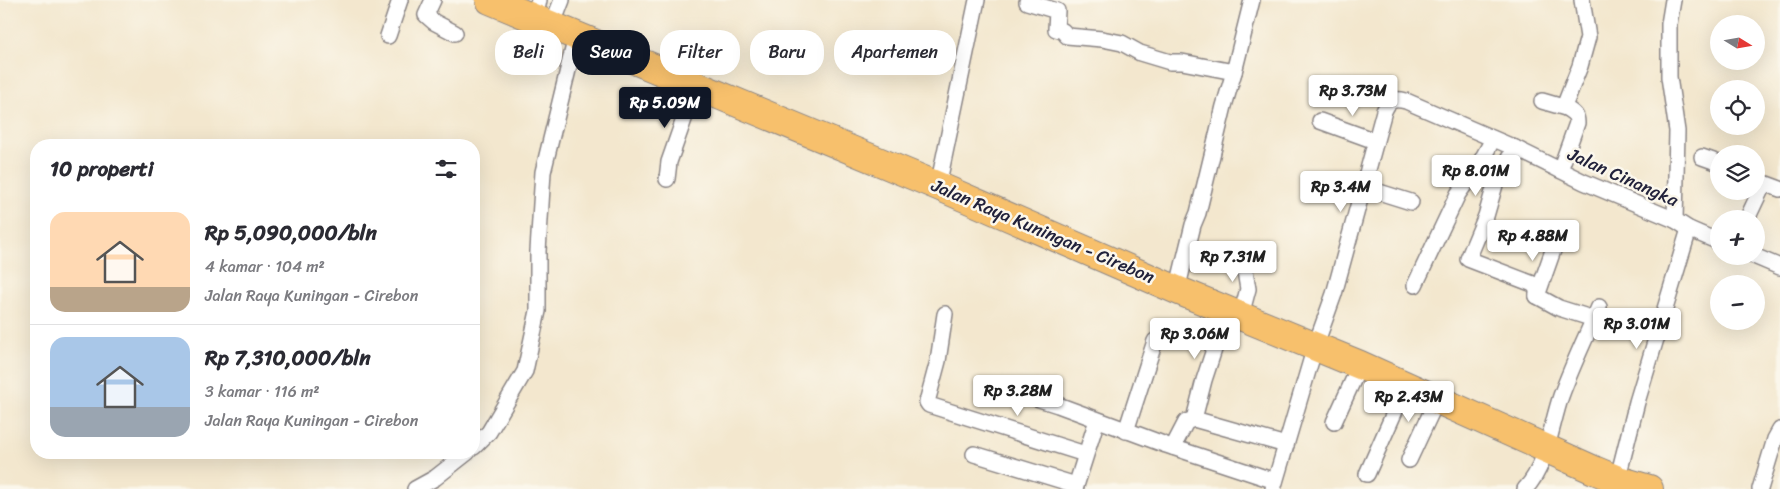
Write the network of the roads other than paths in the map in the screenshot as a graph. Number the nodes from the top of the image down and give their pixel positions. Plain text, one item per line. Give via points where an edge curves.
1 (400, 0) edge
2 (433, 0) edge
3 (490, 0) edge
4 (562, 0) edge
5 (977, 0) edge
6 (1252, 0) edge
7 (1582, 0) edge
8 (1673, 0) edge
9 (1027, 2) dead end
10 (542, 15) edge
11 (455, 33) dead end
12 (572, 34) edge
13 (388, 36) dead end
14 (572, 53) edge
15 (650, 67) edge
16 (1234, 72) junction
17 (696, 85) junction
18 (1542, 101) dead end
19 (1566, 108) junction
20 (1320, 121) dead end
21 (1493, 139) junction
22 (1376, 141) junction
23 (1515, 148) junction
24 (1702, 157) dead end
25 (1710, 160) edge
26 (1560, 170) junction
27 (667, 179) dead end
28 (1765, 184) edge
29 (938, 186) junction
30 (1363, 187) junction
31 (1780, 189) edge
32 (1411, 202) dead end
33 (1675, 220) junction
34 (1689, 230) junction
35 (1710, 238) edge
36 (1557, 239) dead end
37 (1217, 253) dead end
38 (1765, 261) edge
39 (1780, 267) edge
40 (1415, 285) dead end
41 (1178, 290) junction
42 (1536, 296) junction
43 (1234, 313) junction
44 (946, 314) dead end
45 (1155, 341) dead end
46 (1315, 347) junction
47 (1360, 365) junction
48 (985, 386) dead end
49 (1406, 386) junction
50 (1437, 400) junction
51 (1194, 419) junction
52 (1097, 420) junction
53 (1334, 422) dead end
54 (1780, 430) edge
55 (1126, 431) junction
56 (480, 441) edge
57 (1286, 445) junction
58 (1173, 447) junction
59 (1547, 448) junction
60 (974, 454) dead end
61 (1085, 454) junction
62 (459, 459) edge
63 (1409, 460) dead end
64 (1367, 474) dead end
65 (1616, 484) edge
66 (1274, 485) edge
67 (1076, 487) edge
68 (415, 489) edge
69 (1525, 489) edge
70 (1648, 489) edge
71 (1760, 489) edge

1 - 13 street
2 - 11 street via 426,16
3 - 10 highway, Jalan Raya Kuningan - Cirebon
4 - 10 street
5 - 29 street
6 - 16 street
7 - 19 street via 1588,37
8 - 33 street via 1668,77 1677,131
9 - 16 street via 1056,11 1056,28 1067,36 1122,43 1140,53 1170,62
10 - 12 highway, Jalan Raya Kuningan - Cirebon
14 - 56 street via 543,172 538,310 525,371 489,432
15 - 17 highway, Jalan Raya Kuningan - Cirebon
16 - 41 street
17 - 27 street via 669,162
17 - 29 highway, Jalan Raya Kuningan - Cirebon
18 - 19 street
19 - 26 street via 1575,113 1577,123
20 - 22 street
21 - 22 street, Jalan Cinangka via 1397,99 1388,102
21 - 23 street, Jalan Cinangka
21 - 40 street via 1458,194
22 - 30 street, Jalan Cinangka
23 - 26 street, Jalan Cinangka
23 - 42 street via 1497,178 1468,259 1533,284 1537,289
24 - 25 street
26 - 33 street, Jalan Cinangka
28 - 31 street
29 - 41 highway, Jalan Raya Kuningan - Cirebon
30 - 32 street
30 - 46 street, Jalan Cinangka via 1334,294
33 - 34 street, Jalan Cinangka
34 - 35 street, Jalan Cinangka
34 - 65 street
36 - 42 street
37 - 43 street via 1246,270 1248,289
38 - 39 street
41 - 43 highway, Jalan Raya Kuningan - Cirebon
42 - 59 street via 1559,308 1597,313 1568,376
43 - 46 highway, Jalan Raya Kuningan - Cirebon
43 - 51 street via 1204,380
44 - 61 street via 929,405
45 - 55 street
46 - 47 highway, Jalan Raya Kuningan - Cirebon
46 - 57 street, Jalan Cinangka
47 - 49 highway, Jalan Raya Kuningan - Cirebon
47 - 53 street
48 - 52 street via 1017,392
49 - 50 highway, Jalan Raya Kuningan - Cirebon
49 - 64 street
50 - 59 highway, Jalan Raya Kuningan - Cirebon
50 - 63 street
51 - 57 street
51 - 58 street via 1186,422
52 - 55 street
52 - 61 street
54 - 71 street via 1774,439
55 - 58 street
57 - 66 street, Jalan Cinangka
58 - 66 street
59 - 65 highway, Jalan Raya Kuningan - Cirebon
59 - 69 street via 1532,482
60 - 67 street
61 - 67 street
62 - 68 street
65 - 70 highway, Jalan Raya Kuningan - Cirebon

